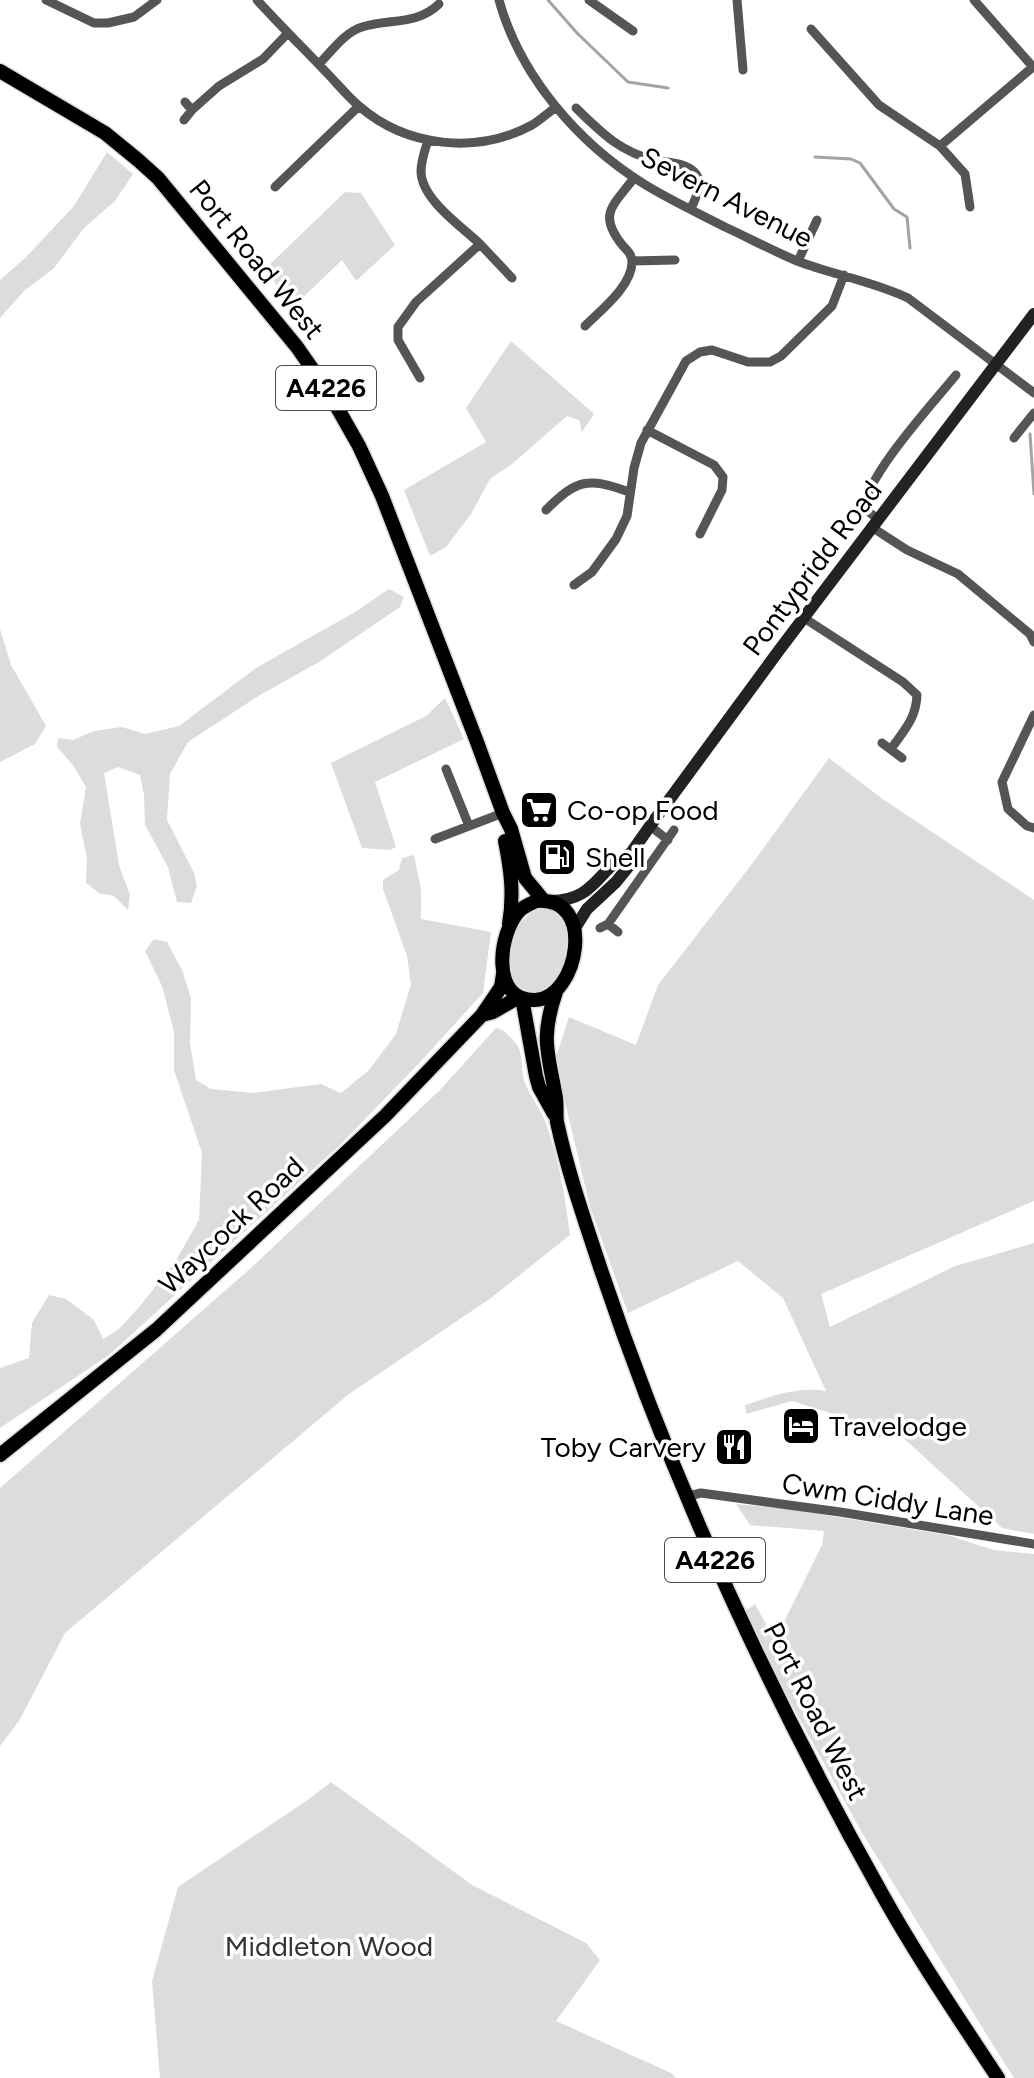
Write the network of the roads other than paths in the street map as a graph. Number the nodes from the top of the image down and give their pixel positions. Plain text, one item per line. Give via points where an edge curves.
1 (46, 0) edge
2 (157, 0) edge
3 (257, 0) edge
4 (499, 0) edge
5 (589, 0) edge
6 (737, 0) edge
7 (974, 0) edge
8 (439, 4) dead end
9 (811, 29) dead end
10 (633, 31) dead end
11 (288, 33) junction
12 (319, 64) junction
13 (1034, 66) edge
14 (743, 70) dead end
15 (0, 71) edge
16 (359, 106) junction
17 (556, 107) junction
18 (576, 108) dead end
19 (184, 120) dead end
20 (428, 140) junction
21 (940, 146) junction
22 (634, 178) junction
23 (275, 187) dead end
24 (970, 207) dead end
25 (691, 209) junction
26 (817, 220) dead end
27 (480, 244) junction
28 (675, 260) dead end
29 (632, 261) junction
30 (798, 261) junction
31 (844, 275) junction
32 (512, 278) dead end
33 (1034, 314) edge
34 (585, 326) dead end
35 (996, 364) junction
36 (956, 375) dead end
37 (420, 378) dead end
38 (1034, 393) edge
39 (1034, 413) edge
40 (647, 430) junction
41 (1014, 438) dead end
42 (629, 492) junction
43 (546, 510) dead end
44 (876, 524) junction
45 (700, 534) dead end
46 (574, 585) dead end
47 (804, 618) junction
48 (1034, 642) edge
49 (1034, 715) edge
50 (902, 758) dead end
51 (446, 769) dead end
52 (503, 813) junction
53 (469, 826) junction
54 (650, 826) junction
55 (1034, 828) edge
56 (674, 830) dead end
57 (435, 839) dead end
58 (668, 840) junction
59 (631, 853) junction
60 (548, 901) junction
61 (575, 928) junction
62 (618, 932) dead end
63 (507, 933) junction
64 (503, 974) junction
65 (556, 992) junction
66 (521, 998) junction
67 (482, 1015) junction
68 (556, 1118) junction
69 (0, 1455) edge
70 (688, 1496) junction
71 (1034, 1544) edge
72 (998, 2078) edge

1 - 2 street via 94,23 134,17
3 - 11 street
4 - 17 street, Severn Avenue via 523,57
5 - 10 street
6 - 14 street
7 - 13 street
8 - 12 street via 409,20 362,27
9 - 21 street via 879,105
11 - 12 street
11 - 19 street via 263,59 188,106
12 - 16 street
13 - 21 street
15 - 52 main road, Port Road West / A4226 via 105,133 158,178 322,383 382,496
16 - 20 street via 382,122
16 - 23 street
17 - 20 street via 532,125 500,138 458,144
17 - 22 street, Severn Avenue
18 - 25 street via 626,151 696,173 699,188
20 - 27 street via 420,169 423,186
21 - 24 street via 965,174
22 - 25 street, Severn Avenue
22 - 29 street via 610,210 608,222
25 - 30 street, Severn Avenue
26 - 30 street
27 - 32 street
27 - 37 street via 416,302 398,327 398,340
28 - 29 street
29 - 34 street via 626,284
30 - 31 street, Severn Avenue
31 - 35 street, Severn Avenue via 908,298
31 - 40 street via 832,306 770,362 748,362 712,350 686,361
33 - 35 main road, Pontypridd Road
35 - 38 street, Severn Avenue
35 - 44 main road, Pontypridd Road
36 - 44 street via 869,491 865,509
39 - 41 street
40 - 42 street
40 - 45 street via 714,465 723,477
42 - 43 street via 600,481 568,488
42 - 46 street via 627,516 616,539 592,572
44 - 47 main road, Pontypridd Road
44 - 48 street via 907,550 958,574
47 - 50 street via 917,695 908,726 886,746
47 - 54 main road, Pontypridd Road
49 - 55 street via 1002,782 1008,809
51 - 53 street
52 - 53 street
52 - 60 main road, Port Road West / A4226 via 525,878
52 - 63 main road, Port Road West / A4226 via 512,881
53 - 57 street
54 - 58 street
54 - 59 main road, Pontypridd Road
56 - 58 street
58 - 62 street via 604,926
59 - 60 main road, Pontypridd Road via 583,894
59 - 61 main road, Pontypridd Road via 629,866
60 - 61 main road via 562,906
60 - 63 main road via 519,911
61 - 65 main road via 572,958
63 - 64 main road
64 - 66 main road
64 - 67 main road, Waycock Road
65 - 66 main road via 540,1000
65 - 68 main road, Port Road West / A4226 via 546,1043
66 - 67 main road, Waycock Road
66 - 68 main road, Port Road West / A4226 via 539,1087
67 - 69 main road, Waycock Road via 385,1116 175,1313
68 - 70 main road, Port Road West / A4226 via 618,1321
70 - 71 street, Cwm Ciddy Lane via 701,1493 784,1504
70 - 72 main road, Port Road West / A4226 via 738,1612 847,1830

